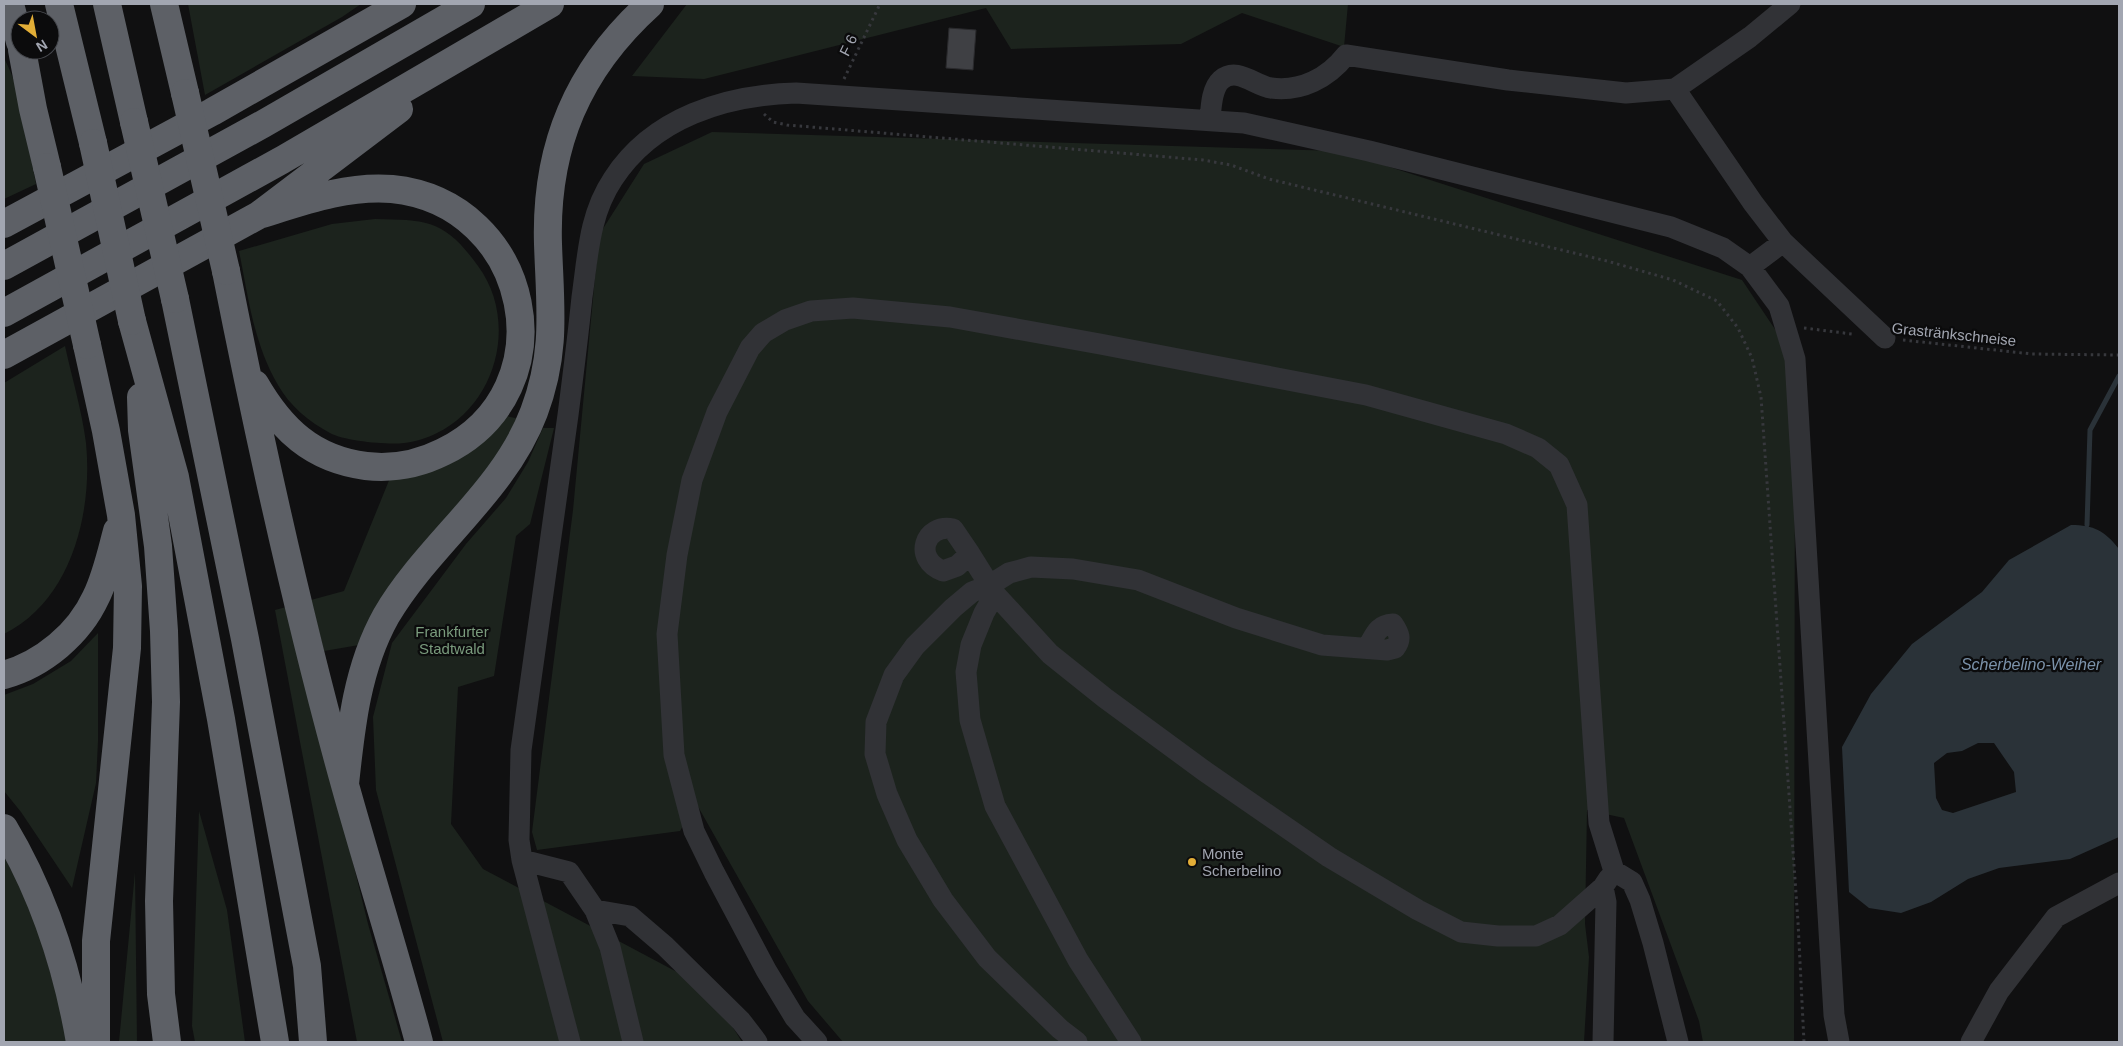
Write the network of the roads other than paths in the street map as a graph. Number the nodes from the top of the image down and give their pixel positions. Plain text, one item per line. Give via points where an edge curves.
1 (59, 4) edge
2 (107, 4) edge
3 (164, 4) edge
4 (380, 4) edge
5 (402, 4) edge
6 (471, 4) edge
7 (550, 4) edge
8 (650, 4) edge
9 (1790, 4) edge
10 (4, 36) edge
11 (486, 43) junction
12 (24, 60) edge
13 (303, 60) junction
14 (1675, 89) junction
15 (33, 109) junction
16 (1210, 121) junction
17 (16, 215) edge
18 (259, 215) junction
19 (4, 224) edge
20 (1783, 242) junction
21 (4, 266) edge
22 (1750, 267) junction
23 (4, 313) edge
24 (132, 321) junction
25 (1885, 338) road end
26 (4, 355) edge
27 (244, 361) junction
28 (121, 515) junction
29 (970, 554) dead end
30 (993, 590) junction
31 (1368, 647) dead end
32 (4, 675) edge
33 (345, 784) junction
34 (4, 828) edge
35 (522, 860) junction
36 (1608, 879) junction
37 (2119, 883) edge
38 (595, 910) junction
39 (306, 966) junction
40 (80, 1042) edge
41 (96, 1042) edge
42 (167, 1042) edge
43 (275, 1042) edge
44 (313, 1042) edge
45 (330, 1042) edge
46 (419, 1042) edge
47 (570, 1042) edge
48 (633, 1042) edge
49 (757, 1042) edge
50 (817, 1042) edge
51 (1077, 1042) edge
52 (1131, 1042) edge
53 (1602, 1042) edge
54 (1678, 1042) edge
55 (1839, 1042) edge
56 (1971, 1042) edge

1 - 24 highway, bridge
2 - 39 highway, bridge via 175,299 243,629
3 - 27 highway, bridge
4 - 13 highway
5 - 13 highway
6 - 21 highway via 263,124
7 - 11 highway
8 - 33 highway via 606,49 576,99 561,137 549,212 551,336 543,383 533,414 498,475 417,573 386,617 359,683
9 - 14 lane via 1750,37
10 - 15 highway
11 - 18 highway
11 - 23 highway
12 - 15 highway
13 - 17 highway
14 - 16 lane via 1626,92 1508,80 1346,56 1318,80 1289,89 1269,88 1232,75 1220,80 1214,93
14 - 20 lane
15 - 28 highway, bridge via 106,431
16 - 22 lane via 1244,123 1369,151 1671,227 1723,248
16 - 35 lane via 796,93 756,95 693,112 644,143 626,162 601,200 592,222 587,253 568,416 520,750
17 - 19 highway
18 - 26 highway
18 - 27 highway via 321,197 374,188 412,193 448,205 483,233 510,273 519,307 520,348 505,394 476,431 436,456 416,463 376,467 342,461 305,444 290,432 259,390
20 - 22 lane
20 - 25 lane
22 - 55 lane via 1779,306 1795,358 1834,1015
24 - 42 highway via 140,376 142,430 158,546 164,631 166,712 159,901 161,994
24 - 43 highway via 177,487 221,719
27 - 33 highway via 285,549
28 - 32 highway via 104,579 88,613 49,653
28 - 41 highway via 128,586 127,648 97,932
29 - 30 lane
30 - 31 lane via 1009,574 1031,567 1073,569 1138,580 1236,618 1322,644
30 - 36 lane via 1050,654 1203,770 1329,858 1460,932 1536,936 1560,925
30 - 51 lane via 972,592 914,646 894,675 876,722 876,754 887,794 906,840 943,900 987,958
30 - 52 lane via 971,645 966,672 970,720 995,806 1078,960
33 - 46 highway
34 - 40 highway via 18,851 58,950
35 - 38 lane via 569,872
35 - 47 lane
36 - 50 lane via 1599,823 1577,505 1559,465 1538,448 1506,434 1366,395 1100,344 950,317 853,308 811,311 785,320 763,333 750,348 717,412 692,480 677,555 667,634 674,755 694,831 766,970 796,1018
36 - 53 lane
36 - 54 lane via 1632,882 1640,900
37 - 56 lane via 2056,917 1999,991
38 - 48 lane via 610,947
38 - 49 lane via 630,916 665,946
39 - 44 highway
39 - 45 highway

